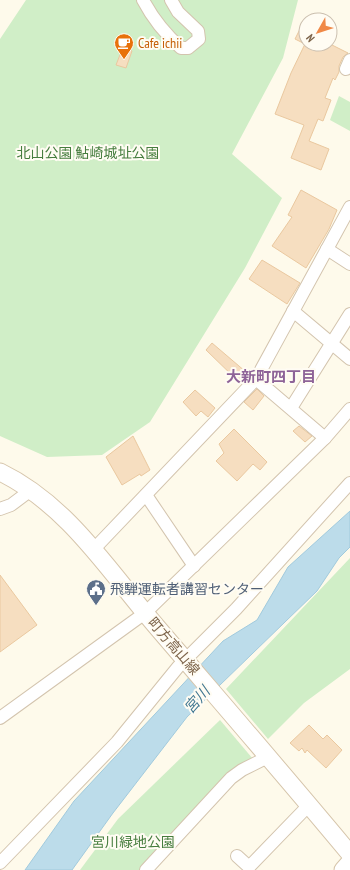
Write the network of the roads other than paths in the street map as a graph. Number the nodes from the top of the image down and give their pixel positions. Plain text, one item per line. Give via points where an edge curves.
1 (143, 0) edge
2 (171, 0) edge
3 (350, 207) edge
4 (327, 248) junction
5 (350, 264) edge
6 (293, 311) junction
7 (350, 314) edge
8 (332, 343) junction
9 (350, 359) edge
10 (256, 379) junction
11 (291, 408) junction
12 (350, 409) edge
13 (325, 438) junction
14 (0, 472) edge
15 (350, 483) edge
16 (31, 490) junction
17 (146, 495) junction
18 (0, 509) edge
19 (93, 550) junction
20 (194, 566) junction
21 (145, 613) junction
22 (187, 661) junction
23 (0, 718) edge
24 (265, 754) junction
25 (310, 805) junction
26 (350, 854) edge
27 (237, 856) dead end
28 (350, 862) edge
29 (0, 863) edge
30 (146, 870) edge
31 (343, 870) edge

1 - 2 street via 153,18 173,42 181,48 188,48 199,39 198,31 178,12
3 - 4 street
4 - 5 street
4 - 6 street
6 - 8 street
6 - 10 street
7 - 8 street
8 - 9 street
8 - 11 street
10 - 11 street
10 - 17 street
11 - 13 street
12 - 13 street
13 - 20 street
14 - 16 main road, 町方高山線
15 - 22 street
16 - 18 street via 11,505
16 - 19 main road, 町方高山線 via 60,512
17 - 19 street
17 - 20 street
19 - 21 main road, 町方高山線
20 - 21 street
21 - 22 main road, 町方高山線
21 - 23 street
22 - 24 main road, 町方高山線
22 - 29 street via 117,742
24 - 25 main road, 町方高山線
24 - 30 street via 230,778
25 - 26 main road, 町方高山線
25 - 27 street via 249,867
28 - 31 main road

